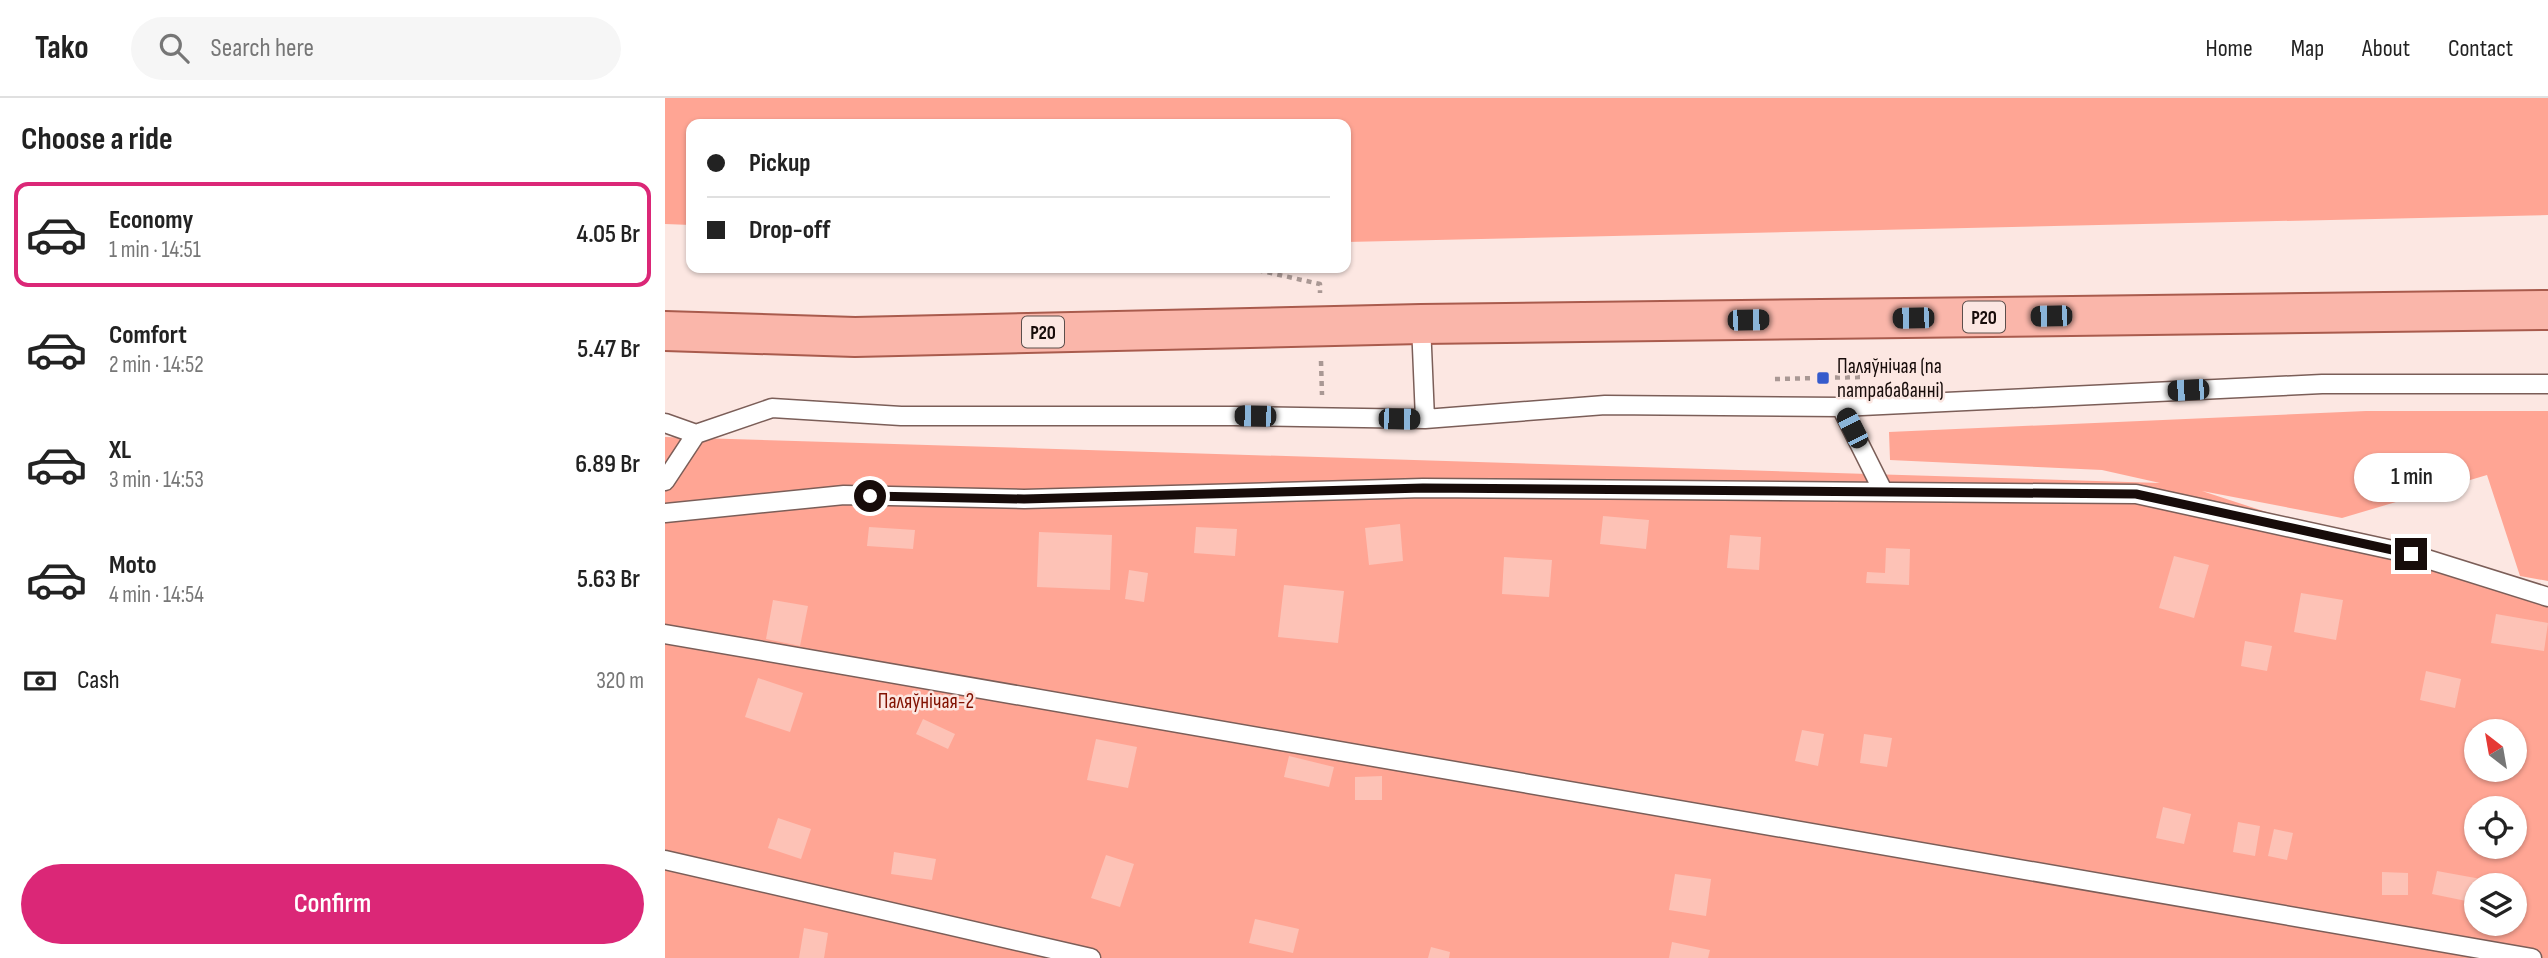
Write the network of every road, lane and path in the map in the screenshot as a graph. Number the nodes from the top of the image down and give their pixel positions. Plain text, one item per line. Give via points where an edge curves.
1 (2548, 310) edge
2 (1421, 324) junction
3 (665, 331) edge
4 (2548, 384) edge
5 (1842, 407) junction
6 (1425, 419) junction
7 (665, 423) edge
8 (696, 434) junction
9 (665, 481) edge
10 (1884, 491) junction
11 (665, 513) edge
12 (2548, 597) edge
13 (665, 634) edge
14 (665, 860) edge
15 (1091, 958) edge
16 (2532, 958) edge

1 - 2 main road, Р20
2 - 3 main road, Р20 via 855,337
2 - 6 lane
4 - 5 lane via 2322,384
5 - 6 lane via 1605,405
5 - 10 lane
6 - 8 lane via 901,416 772,408
7 - 8 lane
8 - 9 lane
10 - 11 lane via 1423,488 1024,499 844,495
10 - 12 lane via 2136,494 2411,554
13 - 16 lane
14 - 15 lane

